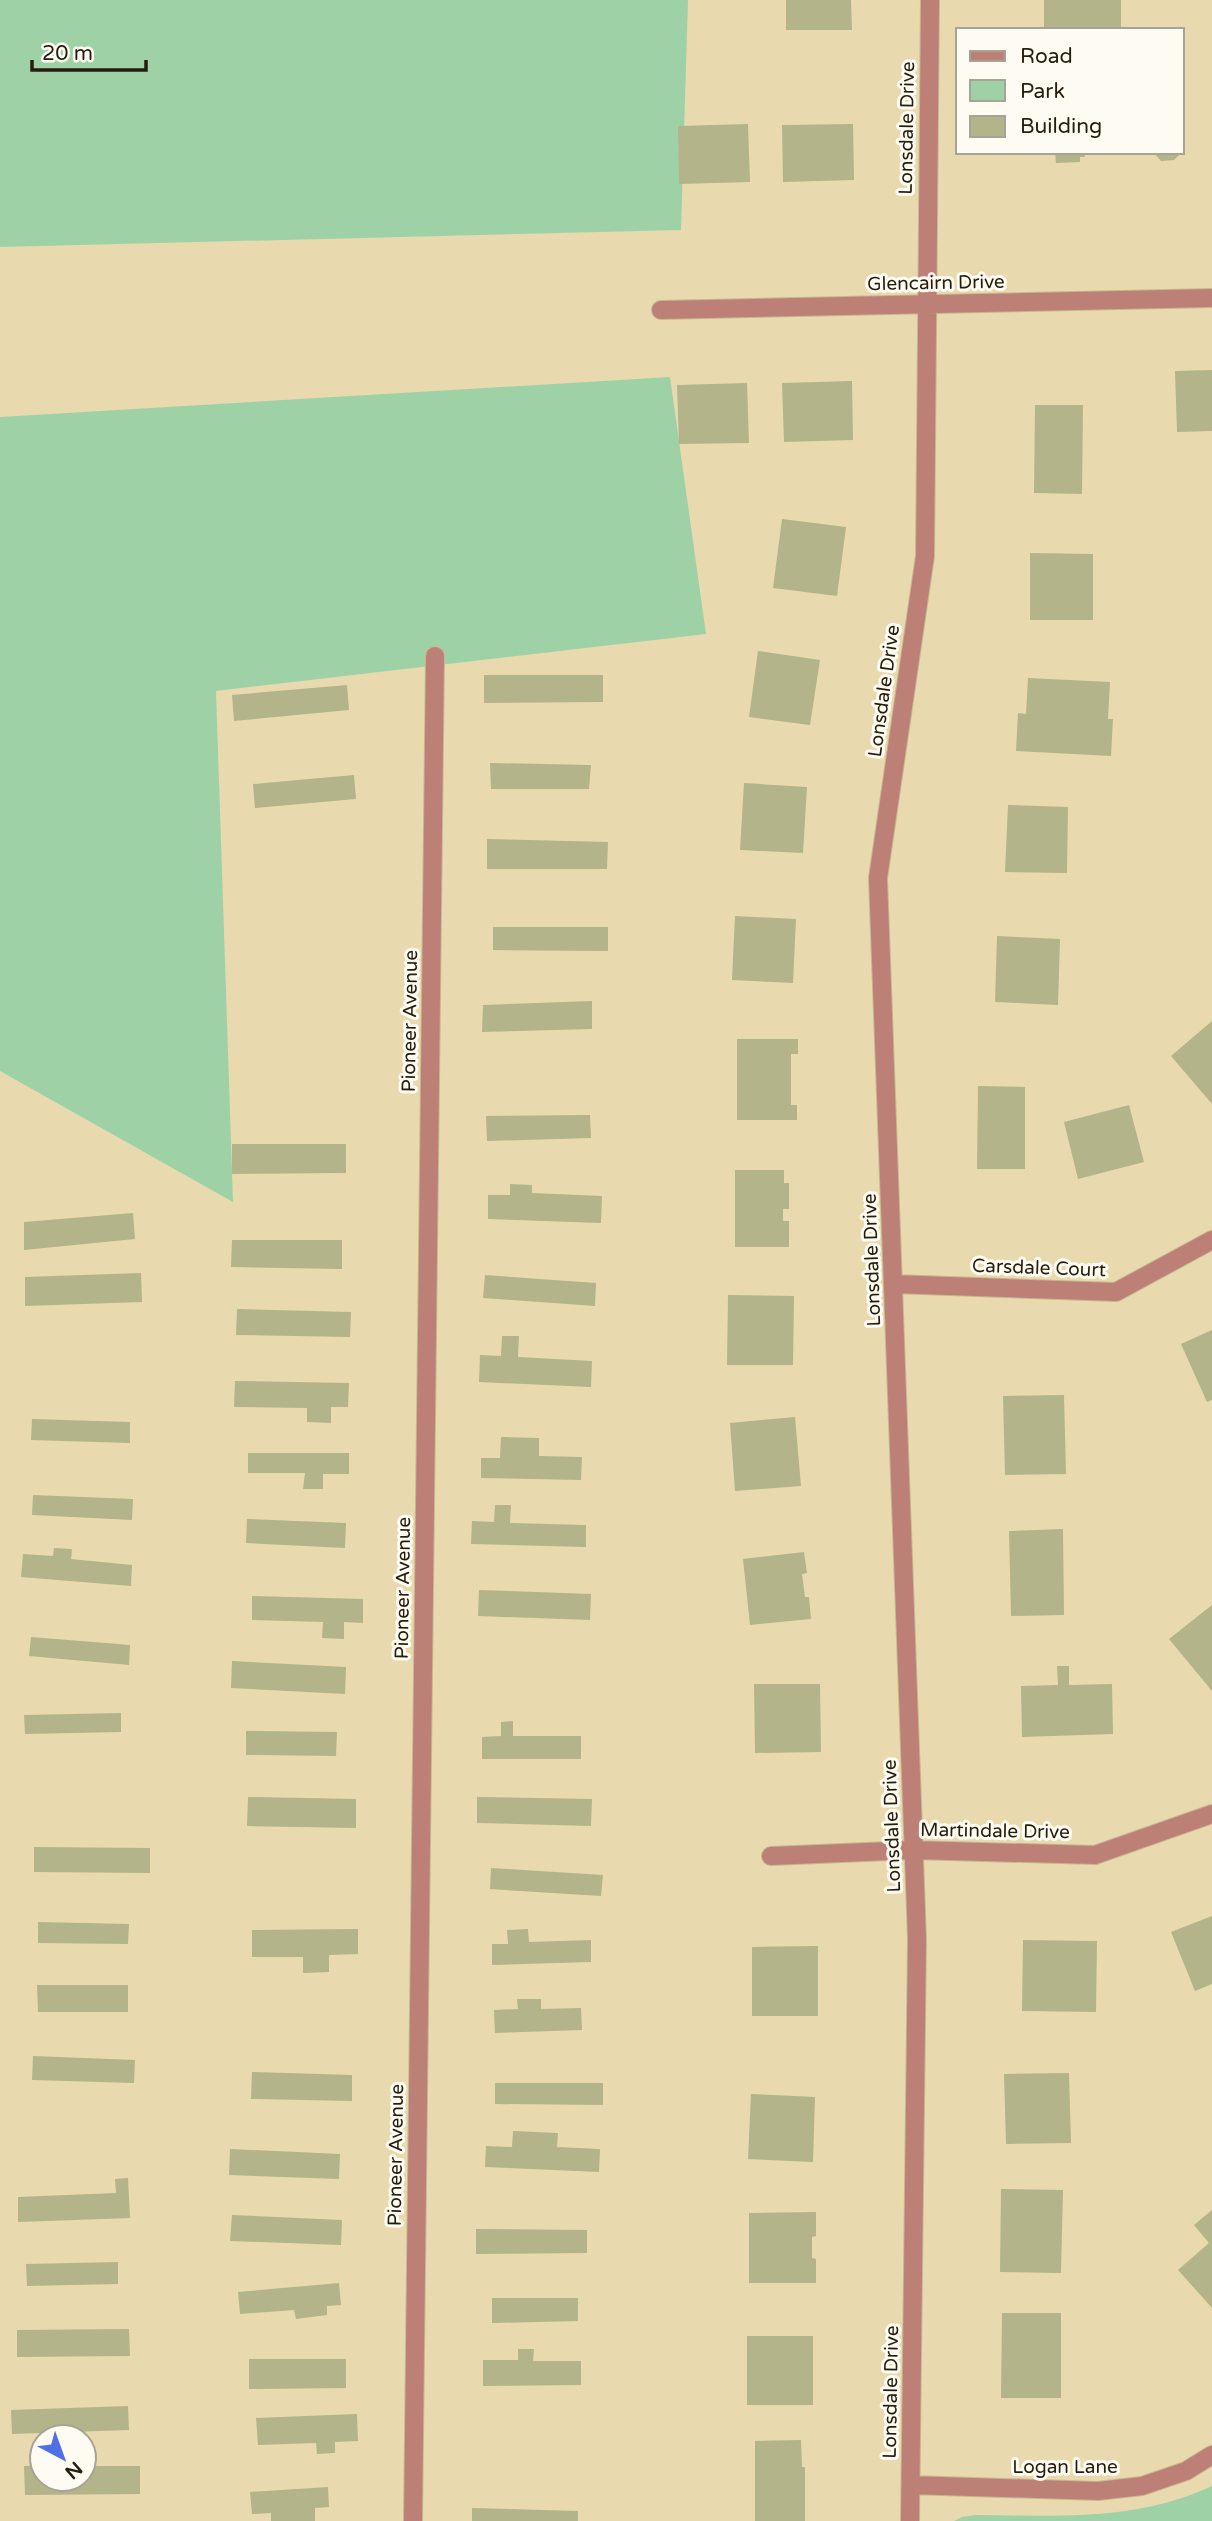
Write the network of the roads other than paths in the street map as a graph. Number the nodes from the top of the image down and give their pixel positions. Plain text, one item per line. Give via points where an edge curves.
1 (930, 0) edge
2 (1212, 298) edge
3 (926, 304) junction
4 (661, 310) dead end
5 (435, 656) dead end
6 (1212, 1240) edge
7 (894, 1284) junction
8 (1212, 1814) edge
9 (913, 1850) junction
10 (771, 1856) dead end
11 (1212, 2455) edge
12 (911, 2485) junction
13 (413, 2521) edge
14 (910, 2521) edge

1 - 3 street, Lonsdale Drive
2 - 3 street, Glencairn Drive
3 - 4 street, Glencairn Drive
3 - 7 street, Lonsdale Drive via 925,556 878,878
5 - 13 street, Pioneer Avenue
6 - 7 street, Carsdale Court via 1116,1292
7 - 9 street, Lonsdale Drive
8 - 9 street, Martindale Drive via 1095,1855
9 - 10 street, Martindale Drive
9 - 12 street, Lonsdale Drive via 917,1939
11 - 12 street, Logan Lane via 1186,2471 1142,2486 1098,2491
12 - 14 street, Lonsdale Drive

